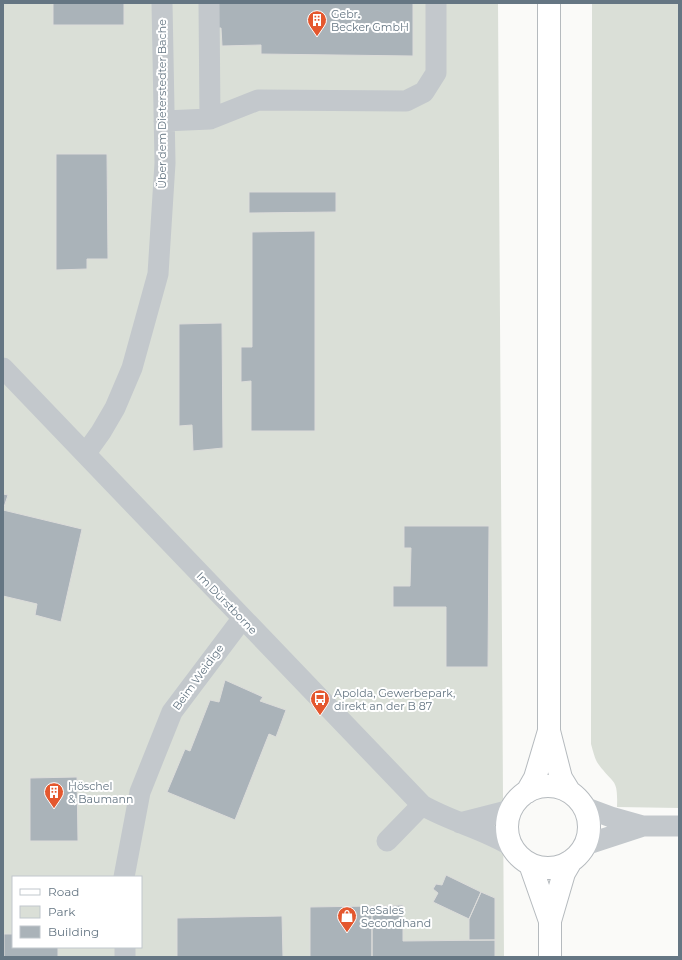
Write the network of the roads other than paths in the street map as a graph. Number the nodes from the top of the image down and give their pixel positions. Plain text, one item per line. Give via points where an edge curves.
1 (162, 3) edge
2 (209, 3) edge
3 (436, 3) edge
4 (549, 3) edge
5 (210, 119) junction
6 (164, 120) junction
7 (3, 368) edge
8 (86, 453) junction
9 (242, 619) junction
10 (549, 731) junction
11 (527, 792) junction
12 (577, 799) junction
13 (422, 806) junction
14 (511, 810) junction
15 (460, 823) junction
16 (643, 826) junction
17 (679, 826) edge
18 (387, 841) dead end
19 (585, 845) junction
20 (512, 847) junction
21 (571, 861) junction
22 (530, 864) junction
23 (124, 876) edge
24 (550, 921) junction
25 (550, 957) edge

1 - 6 street, Über dem Dieterstedter Bache
2 - 5 street
3 - 5 street via 436,73 424,92 406,101 258,100
4 - 10 main road
5 - 6 street
6 - 8 street, Über dem Dieterstedter Bache via 165,163 158,274 132,368 115,408
7 - 8 street, Im Dürstborne
8 - 9 street, Im Dürstborne
9 - 13 street, Im Dürstborne
9 - 23 street, Beim Weidige via 172,712 140,792
10 - 11 main road via 535,778
10 - 12 main road via 561,778
11 - 12 main road via 548,786
11 - 14 main road
12 - 16 street via 611,817
12 - 19 main road via 589,821
13 - 15 street, Im Dürstborne
13 - 18 street
14 - 15 street
14 - 20 main road via 507,825
15 - 20 street, Im Dürstborne via 499,838
16 - 17 street
16 - 19 street
19 - 21 main road
20 - 22 main road
21 - 22 main road via 551,868
21 - 24 main road via 562,879
22 - 24 main road
24 - 25 main road

